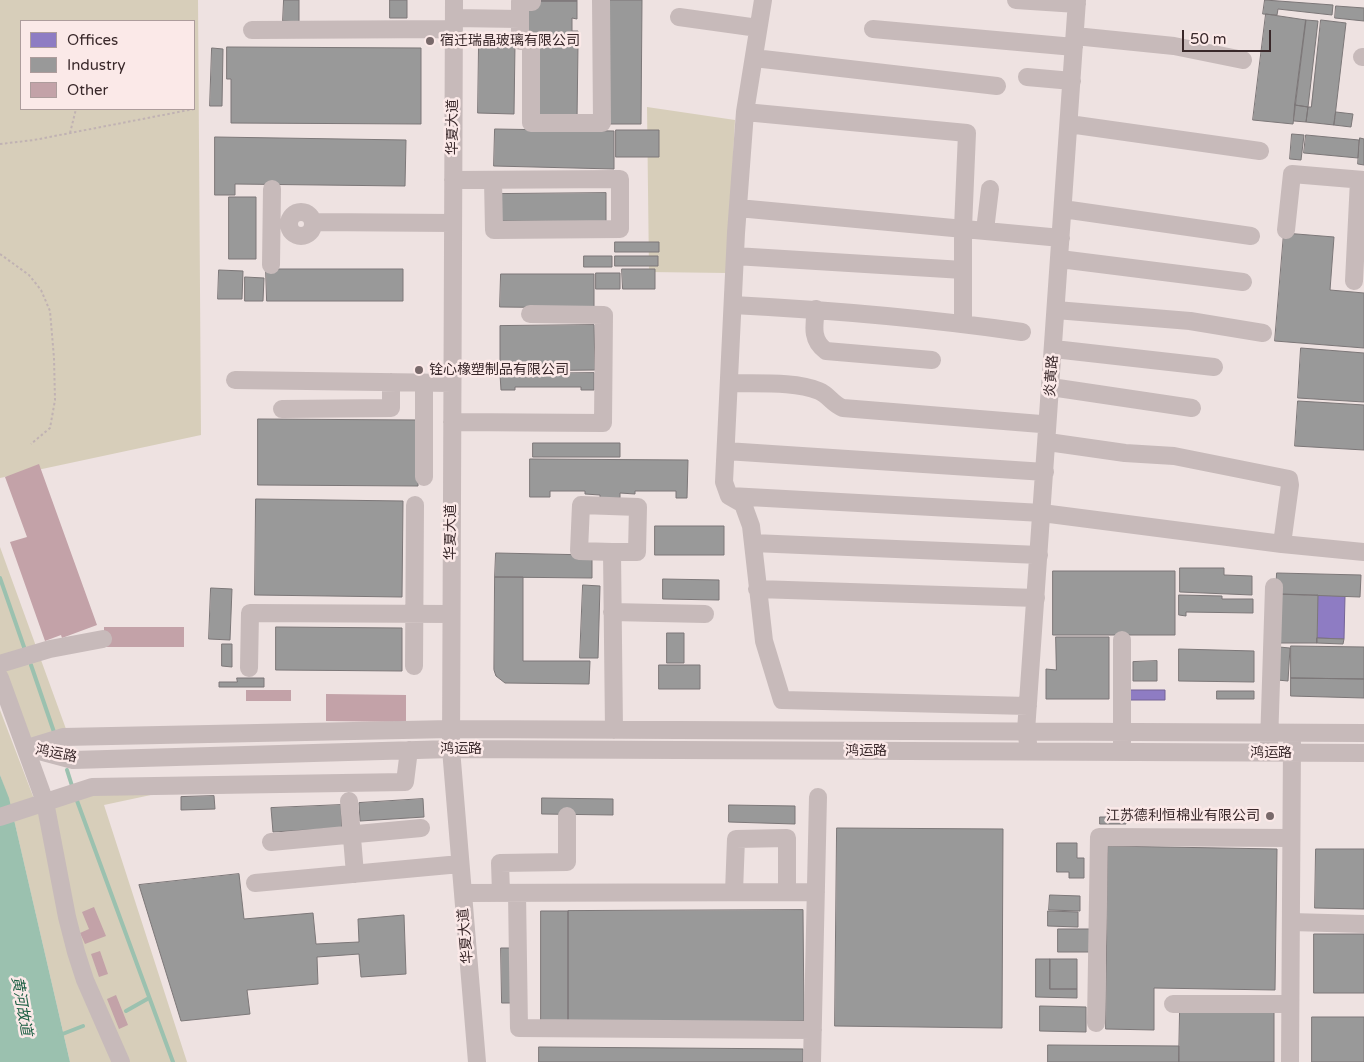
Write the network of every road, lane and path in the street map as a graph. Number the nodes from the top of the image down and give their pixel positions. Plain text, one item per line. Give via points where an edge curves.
1 (454, 0) edge
2 (532, 0) edge
3 (601, 0) edge
4 (763, 0) edge
5 (1016, 0) edge
6 (1077, 2) edge
7 (679, 17) dead end
8 (520, 19) junction
9 (454, 23) junction
10 (758, 28) junction
11 (873, 28) dead end
12 (252, 30) dead end
13 (1074, 41) junction
14 (754, 58) junction
15 (1242, 60) dead end
16 (1027, 77) dead end
17 (1072, 81) junction
18 (997, 86) dead end
19 (76, 110) edge
20 (189, 110) edge
21 (745, 112) junction
22 (1069, 124) junction
23 (70, 133) junction
24 (0, 144) edge
25 (1260, 151) dead end
26 (453, 180) junction
27 (494, 180) junction
28 (1362, 180) edge
29 (272, 189) dead end
30 (990, 189) dead end
31 (738, 208) junction
32 (1063, 209) junction
33 (271, 224) junction
34 (453, 224) junction
35 (963, 228) junction
36 (985, 230) junction
37 (1286, 230) dead end
38 (1251, 236) dead end
39 (1061, 238) junction
40 (0, 254) edge
41 (735, 256) junction
42 (1060, 259) junction
43 (271, 265) dead end
44 (963, 270) junction
45 (1354, 281) dead end
46 (1243, 282) dead end
47 (733, 305) junction
48 (816, 310) junction
49 (1056, 310) junction
50 (530, 314) dead end
51 (963, 323) junction
52 (1022, 332) dead end
53 (1264, 333) dead end
54 (1054, 349) junction
55 (932, 360) dead end
56 (1214, 367) dead end
57 (235, 380) dead end
58 (391, 382) junction
59 (424, 382) junction
60 (452, 383) junction
61 (730, 383) junction
62 (1051, 387) junction
63 (1192, 408) dead end
64 (282, 410) dead end
65 (452, 422) junction
66 (1041, 424) dead end
67 (1048, 442) junction
68 (31, 444) dead end
69 (726, 451) junction
70 (1046, 472) junction
71 (424, 477) dead end
72 (730, 496) junction
73 (415, 505) dead end
74 (1042, 513) junction
75 (753, 543) junction
76 (1282, 544) junction
77 (612, 552) dead end
78 (1364, 552) edge
79 (1039, 555) junction
80 (1274, 587) dead end
81 (757, 589) junction
82 (1036, 598) junction
83 (612, 612) junction
84 (414, 614) junction
85 (451, 614) junction
86 (706, 614) dead end
87 (103, 639) dead end
88 (1122, 640) dead end
89 (0, 664) edge
90 (414, 666) dead end
91 (249, 668) dead end
92 (0, 678) edge
93 (1028, 706) junction
94 (451, 729) junction
95 (614, 730) junction
96 (1026, 731) junction
97 (1122, 732) junction
98 (1270, 733) junction
99 (1292, 733) junction
100 (1364, 733) edge
101 (27, 748) junction
102 (451, 749) junction
103 (409, 750) junction
104 (1029, 751) junction
105 (1122, 752) junction
106 (1269, 753) junction
107 (1292, 753) junction
108 (1364, 753) edge
109 (818, 797) dead end
110 (52, 800) junction
111 (349, 801) dead end
112 (567, 816) dead end
113 (0, 817) edge
114 (421, 828) dead end
115 (352, 835) junction
116 (1291, 838) junction
117 (271, 842) dead end
118 (460, 864) junction
119 (355, 874) junction
120 (255, 883) dead end
121 (734, 892) junction
122 (787, 892) junction
123 (816, 892) junction
124 (463, 893) junction
125 (509, 893) junction
126 (1291, 922) junction
127 (1364, 924) edge
128 (1173, 1004) dead end
129 (1290, 1004) junction
130 (1096, 1023) dead end
131 (813, 1030) junction
132 (121, 1062) edge
133 (477, 1062) edge
134 (812, 1062) edge
135 (1290, 1062) edge

1 - 9 street, 华夏大道
2 - 8 street via 520,2
3 - 8 street via 602,123 531,123 531,41 520,41
4 - 10 street
5 - 6 street
6 - 13 street, 炎黄路
7 - 10 street
8 - 9 street
9 - 12 street
9 - 26 street, 华夏大道
10 - 14 street
11 - 13 street
13 - 15 street via 1174,46
13 - 17 street, 炎黄路
14 - 18 street
14 - 21 street
16 - 17 street
17 - 22 street, 炎黄路
19 - 23 path
20 - 23 path
21 - 31 street
21 - 35 street via 967,133
22 - 25 street
22 - 32 street, 炎黄路
23 - 24 path
26 - 27 street
26 - 34 street, 华夏大道
27 - 27 street via 620,179 620,229 494,230
28 - 37 street via 1292,174
28 - 45 street
29 - 33 street
30 - 36 street
31 - 35 street
31 - 41 street
32 - 38 street
32 - 39 street, 炎黄路
33 - 34 street via 289,224 292,231 303,236 310,232 313,222
33 - 43 street
34 - 60 street, 华夏大道
35 - 36 street
35 - 44 street
36 - 39 street
39 - 42 street, 炎黄路
40 - 68 path via 29,275 50,311 54,400 50,428
41 - 44 street
41 - 47 street
42 - 46 street
42 - 49 street, 炎黄路
44 - 51 street
47 - 48 street
47 - 61 street
48 - 51 street
48 - 55 street via 816,339 826,351
49 - 53 street via 1190,321
49 - 54 street, 炎黄路
50 - 65 street via 604,314 603,423
51 - 52 street
54 - 56 street
54 - 62 street, 炎黄路
57 - 58 street
58 - 59 street
58 - 64 street via 391,408
59 - 60 street
59 - 71 street
60 - 65 street, 华夏大道
61 - 66 street via 806,387 827,395 836,406 843,408
61 - 69 street
62 - 63 street
62 - 67 street, 炎黄路
65 - 85 street, 华夏大道
67 - 70 street, 炎黄路
67 - 76 street via 1174,456 1289,479
69 - 70 street
69 - 72 street via 724,482
70 - 74 street, 炎黄路
72 - 74 street
72 - 75 street via 743,504
73 - 84 street
74 - 76 street
74 - 79 street, 炎黄路
75 - 79 street
75 - 81 street
76 - 78 street
77 - 83 street
79 - 82 street, 炎黄路
80 - 98 street
81 - 82 street
81 - 93 street via 764,641 782,700
82 - 93 street, 炎黄路
83 - 86 street
83 - 95 street
84 - 85 street
84 - 90 street
84 - 91 street via 250,613
85 - 94 street, 华夏大道
87 - 89 street via 50,649
88 - 97 street
92 - 101 street
93 - 96 street, 炎黄路
94 - 95 street, 鸿运路
94 - 101 street, 鸿运路 via 63,737
94 - 102 street, 华夏大道
95 - 96 street, 鸿运路
96 - 97 street, 鸿运路
96 - 104 street, 炎黄路
97 - 98 street, 鸿运路
97 - 105 street
98 - 99 street, 鸿运路
98 - 106 street
99 - 100 street, 鸿运路
99 - 107 street
101 - 103 street, 鸿运路 via 73,760
101 - 110 street
102 - 103 street, 鸿运路
102 - 104 street, 鸿运路
102 - 118 street, 华夏大道
103 - 110 street via 405,782 92,787
104 - 105 street, 鸿运路
105 - 106 street, 鸿运路
106 - 107 street, 鸿运路
107 - 108 street, 鸿运路
107 - 116 street
109 - 123 street
110 - 113 street
110 - 132 street via 67,917 76,952 92,998
111 - 115 street
112 - 125 street via 567,862 500,863
114 - 115 street
115 - 117 street
115 - 119 street
116 - 126 street
116 - 130 street via 1099,837
118 - 119 street
118 - 124 street, 华夏大道
119 - 120 street
121 - 122 street
121 - 122 street via 736,839 787,838
121 - 125 street
122 - 123 street
123 - 131 street
124 - 125 street
124 - 133 street, 华夏大道
125 - 131 street via 519,1028
126 - 127 street
126 - 129 street
128 - 129 street
129 - 135 street
131 - 134 street

